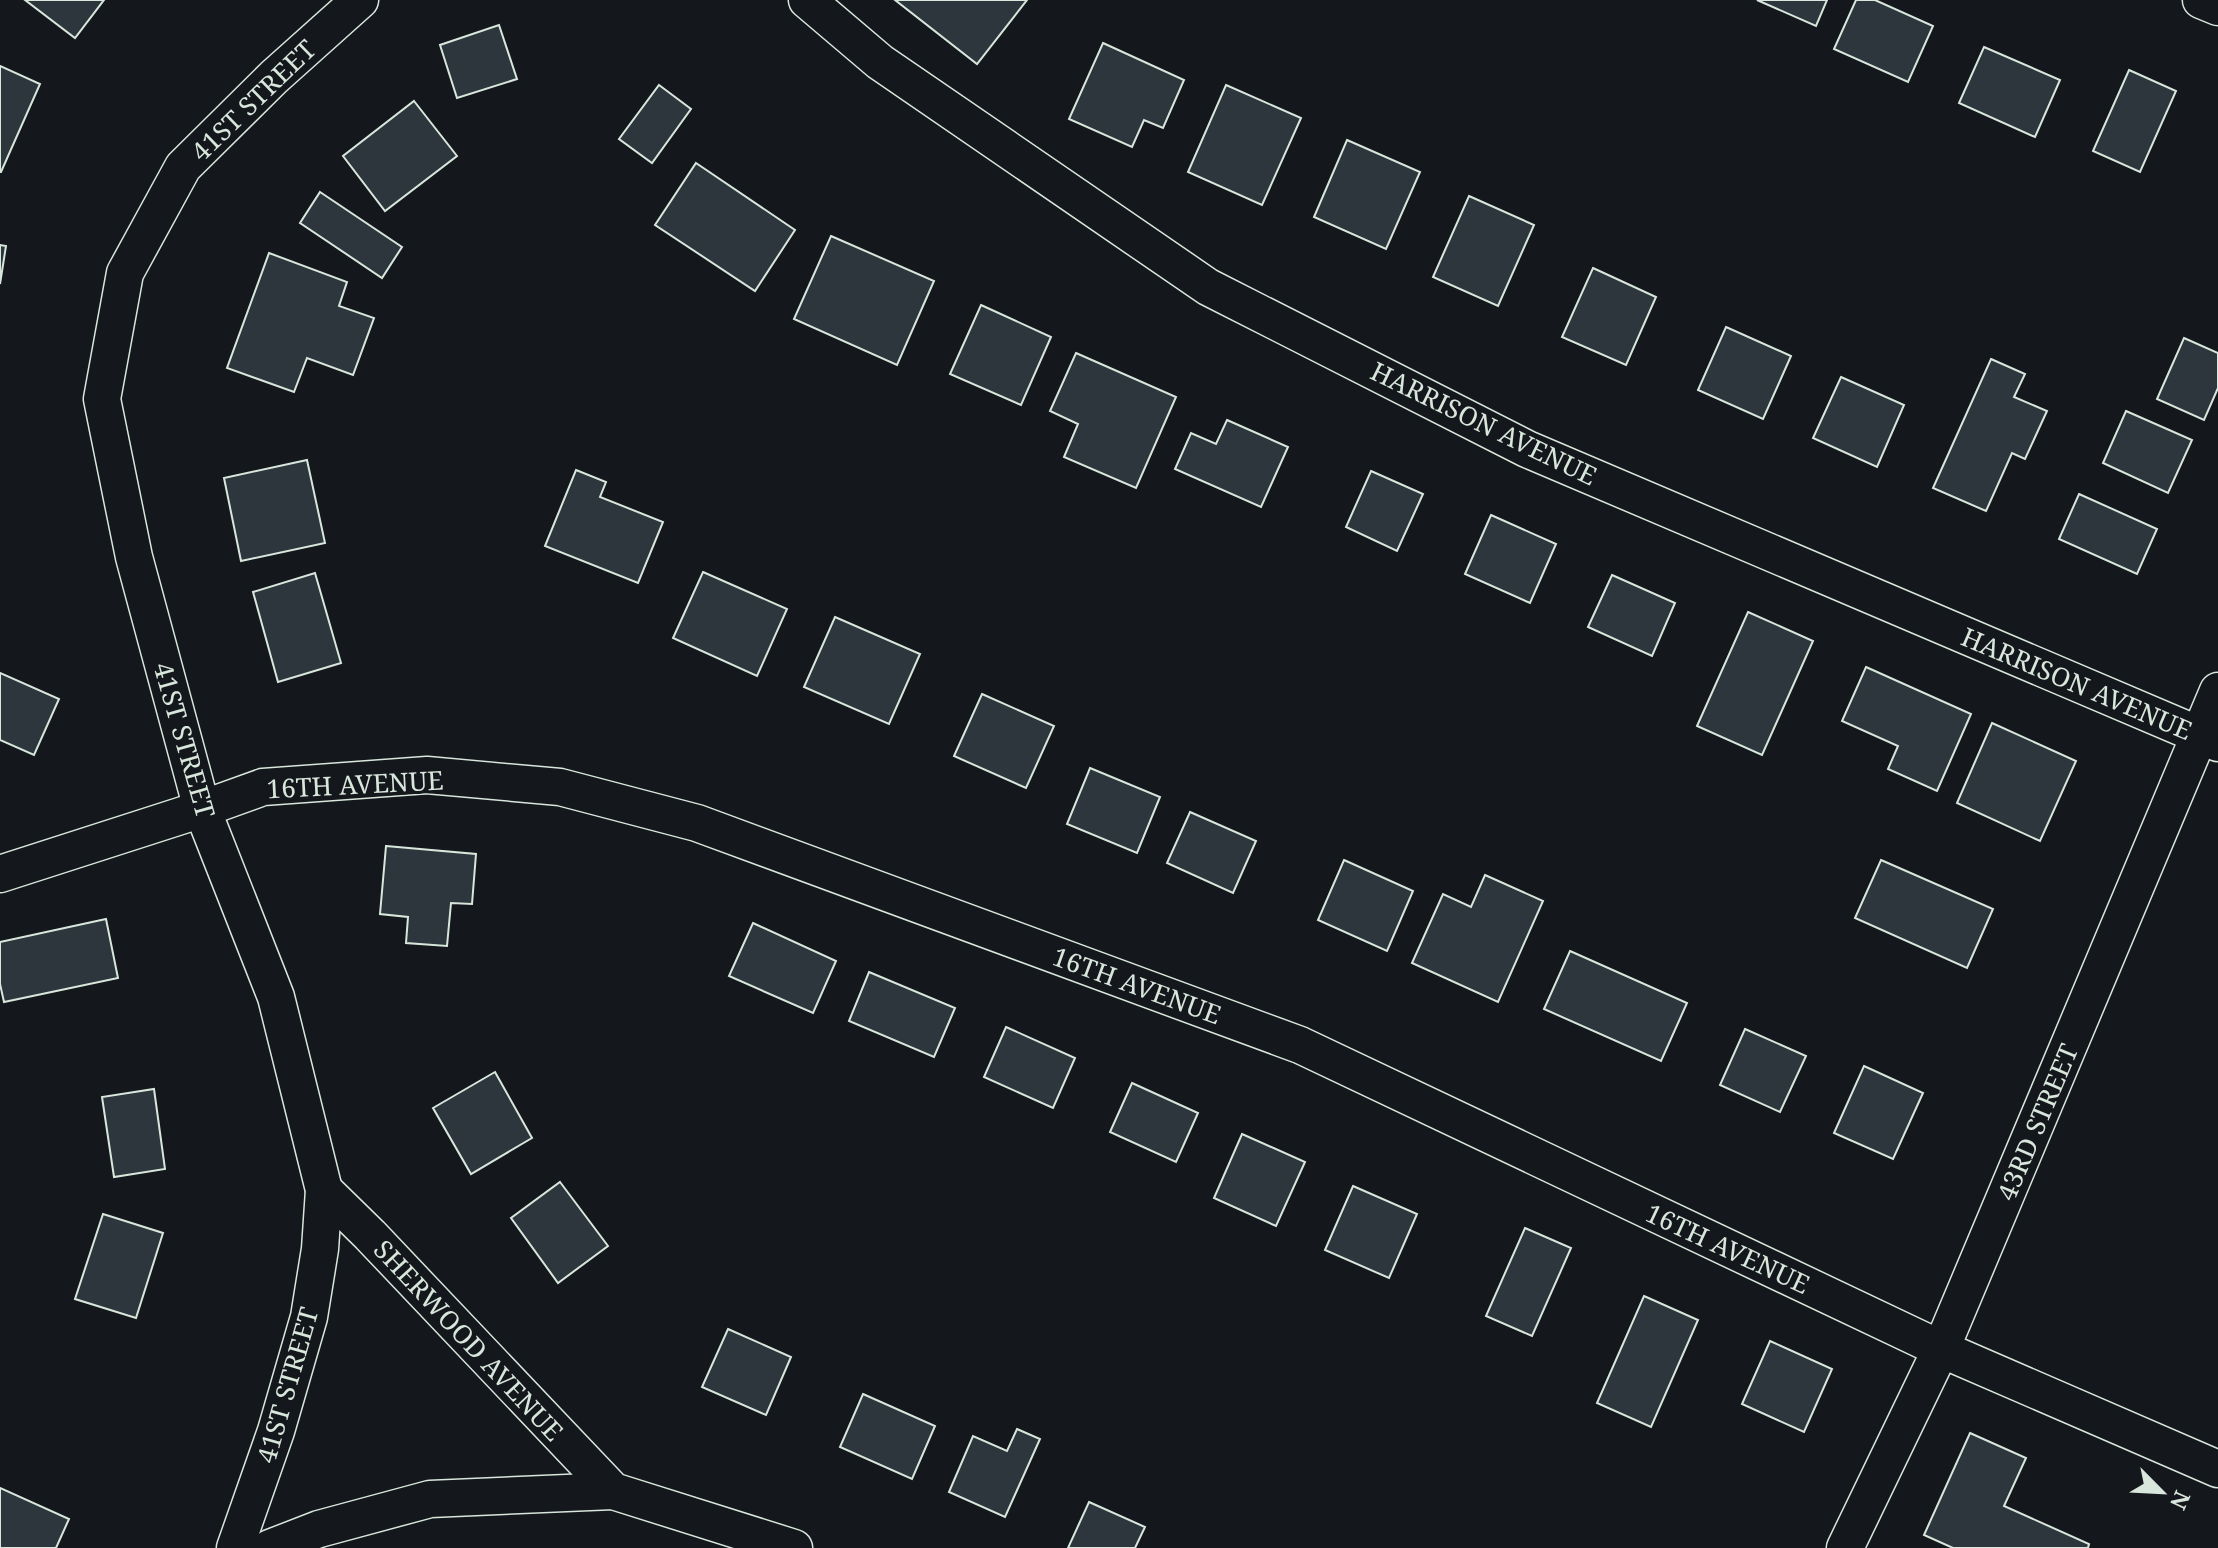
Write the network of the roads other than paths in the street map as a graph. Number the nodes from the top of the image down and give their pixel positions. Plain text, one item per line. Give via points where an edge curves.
1 (360, 0) edge
2 (807, 0) edge
3 (2201, 0) edge
4 (2218, 7) edge
5 (2218, 691) edge
6 (2209, 739) edge
7 (202, 809) junction
8 (0, 874) edge
9 (324, 1190) junction
10 (1941, 1349) junction
11 (2218, 1469) edge
12 (613, 1491) junction
13 (235, 1548) edge
14 (270, 1548) edge
15 (794, 1548) edge
16 (1845, 1548) edge

1 - 7 street, 41ST STREET via 183,167 125,273 102,399 134,557
2 - 6 street, HARRISON AVENUE via 880,62 1208,287 1527,449
3 - 4 street
5 - 6 street, 43RD STREET
6 - 10 street, 43RD STREET
7 - 8 street, 16TH AVENUE
7 - 9 street, 41ST STREET via 276,997
7 - 10 street, 16TH AVENUE via 263,787 427,775 560,787 697,823 1300,1045
9 - 12 street, SHERWOOD AVENUE
9 - 13 street, 41ST STREET via 309,1317
10 - 11 street, 16TH AVENUE
10 - 16 street, 43RD STREET
12 - 14 street, SHERWOOD AVENUE via 430,1499
12 - 15 street, SHERWOOD AVENUE

